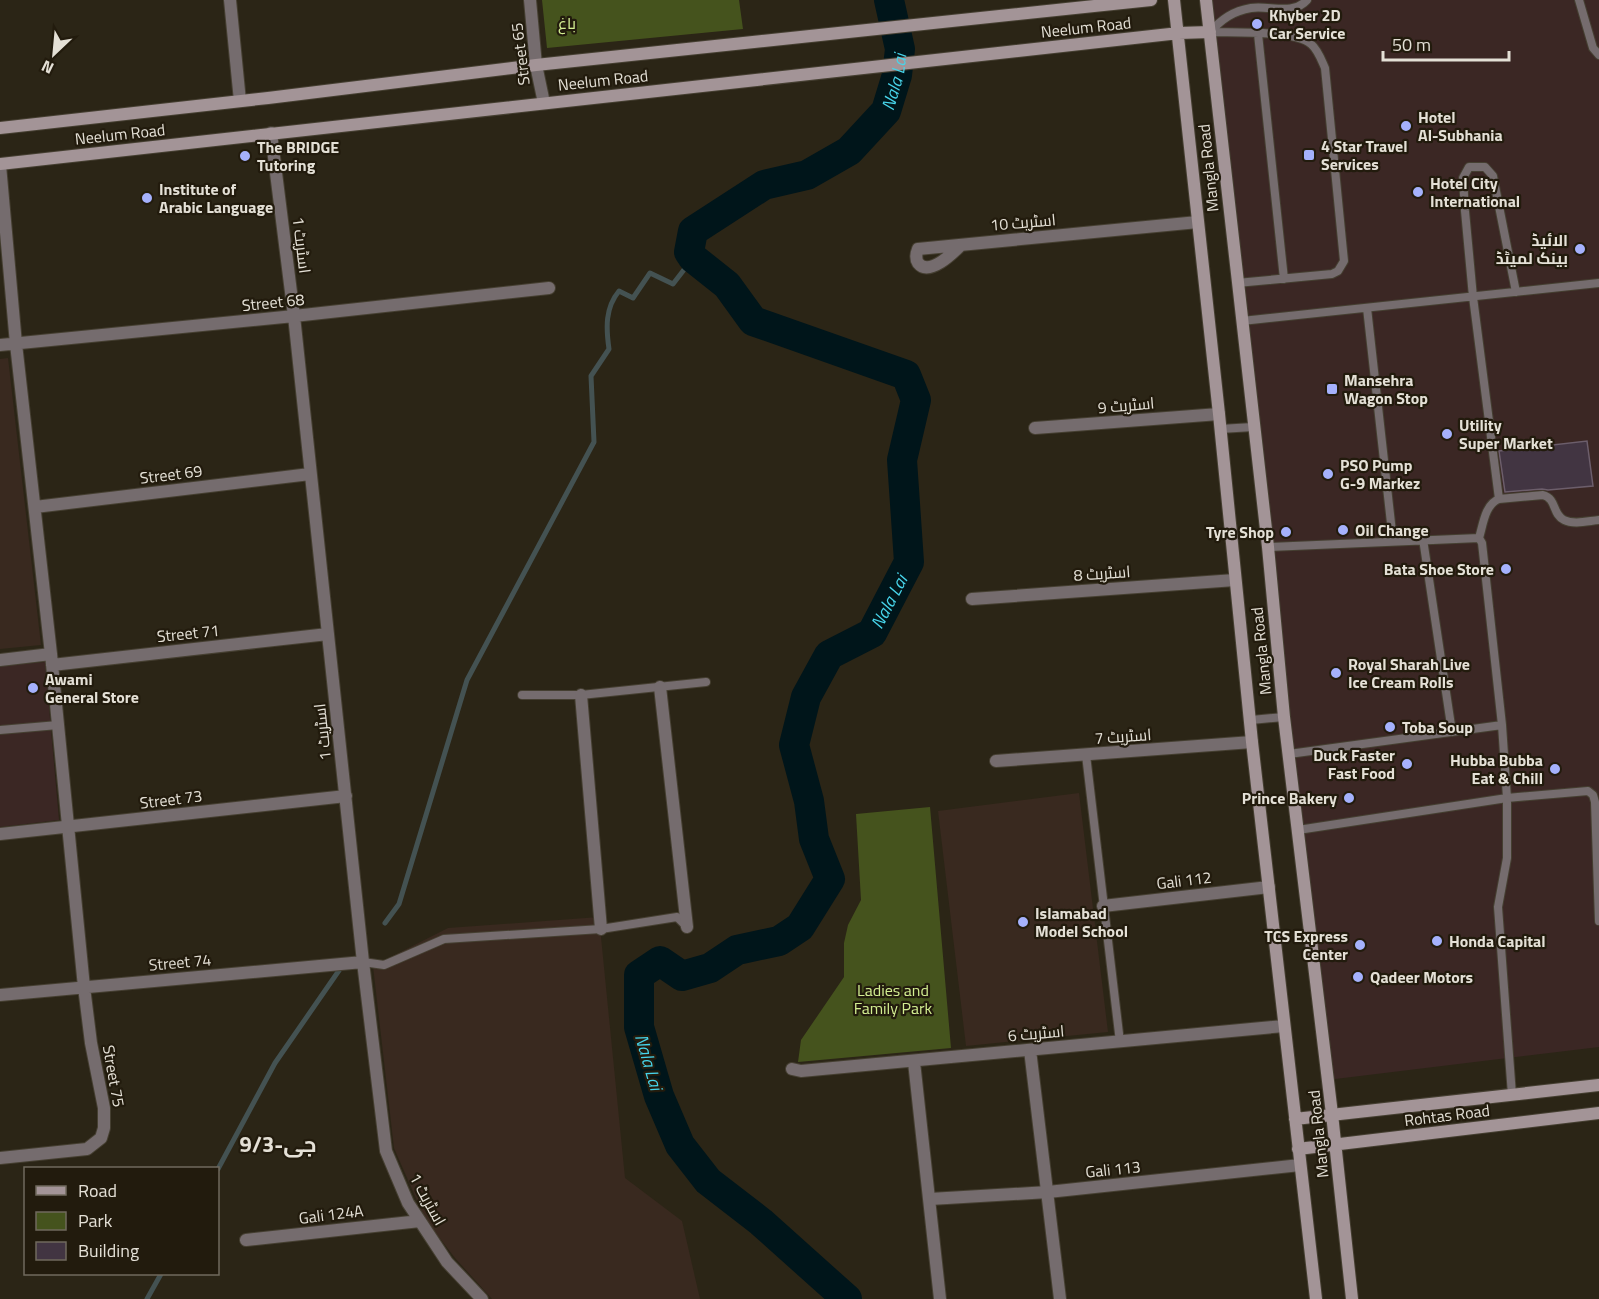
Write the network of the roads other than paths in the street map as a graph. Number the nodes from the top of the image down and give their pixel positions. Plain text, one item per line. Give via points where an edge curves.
1 (230, 0) edge
2 (530, 0) edge
3 (1146, 0) edge
4 (1174, 0) edge
5 (1206, 0) edge
6 (1307, 0) edge
7 (1579, 0) edge
8 (1210, 32) junction
9 (1179, 33) junction
10 (1258, 34) junction
11 (1599, 55) edge
12 (536, 65) junction
13 (240, 101) junction
14 (544, 103) junction
15 (0, 128) edge
16 (271, 133) junction
17 (0, 164) edge
18 (1198, 222) junction
19 (961, 245) dead end
20 (1284, 279) junction
21 (1237, 283) junction
22 (1599, 283) edge
23 (549, 288) dead end
24 (1516, 292) junction
25 (1473, 297) junction
26 (1367, 308) junction
27 (294, 316) junction
28 (1242, 321) junction
29 (16, 344) junction
30 (0, 345) edge
31 (1220, 414) junction
32 (1253, 427) junction
33 (1035, 428) dead end
34 (1220, 429) junction
35 (310, 474) junction
36 (1499, 499) junction
37 (35, 507) junction
38 (1599, 520) edge
39 (1479, 538) junction
40 (1423, 539) junction
41 (1393, 541) junction
42 (1268, 548) junction
43 (1235, 580) junction
44 (972, 599) dead end
45 (328, 634) junction
46 (52, 659) junction
47 (0, 660) edge
48 (706, 682) dead end
49 (660, 687) junction
50 (522, 695) dead end
51 (581, 695) junction
52 (1284, 717) junction
53 (1251, 720) junction
54 (58, 725) junction
55 (1502, 725) junction
56 (0, 730) edge
57 (1452, 732) junction
58 (1252, 742) junction
59 (1289, 754) junction
60 (1086, 755) junction
61 (996, 761) dead end
62 (346, 796) junction
63 (1507, 798) junction
64 (68, 828) junction
65 (1298, 830) junction
66 (0, 834) edge
67 (1269, 887) junction
68 (1103, 906) junction
69 (1599, 921) edge
70 (687, 927) joint
71 (601, 929) junction
72 (363, 962) junction
73 (84, 987) junction
74 (0, 995) edge
75 (1284, 1026) junction
76 (1120, 1042) junction
77 (1030, 1050) junction
78 (914, 1062) junction
79 (792, 1069) dead end
80 (1599, 1085) edge
81 (1512, 1095) junction
82 (1599, 1113) edge
83 (1332, 1114) junction
84 (1295, 1119) junction
85 (1336, 1145) junction
86 (1298, 1149) junction
87 (0, 1158) edge
88 (1299, 1165) junction
89 (1048, 1192) junction
90 (930, 1199) junction
91 (420, 1221) junction
92 (246, 1240) dead end
93 (482, 1299) edge
94 (940, 1299) edge
95 (1060, 1299) edge
96 (1309, 1299) edge
97 (1316, 1299) edge
98 (1352, 1299) edge

1 - 13 street
2 - 12 street, Street 65
3 - 12 main road, Neelum Road
4 - 9 main road, Mangla Road
5 - 8 main road, Mangla Road
6 - 8 lane via 1302,6 1282,9 1251,8 1224,17
7 - 11 lane via 1593,48
8 - 9 main road, Neelum Road
8 - 10 lane
8 - 21 main road, Mangla Road
9 - 14 main road, Neelum Road
9 - 18 main road, Mangla Road
10 - 20 lane
10 - 20 lane via 1295,36 1310,43 1325,68 1344,261 1332,274
12 - 13 main road, Neelum Road
12 - 14 street, Street 65
13 - 15 main road, Neelum Road
14 - 16 main road, Neelum Road
16 - 17 main road, Neelum Road
16 - 27 street, اسٹریٹ 1
17 - 29 street, Street 75
18 - 19 street, اسٹریٹ 10 via 918,249 915,254 921,266 929,268 944,261
18 - 31 main road, Mangla Road
20 - 21 lane
21 - 28 main road, Mangla Road
22 - 24 lane
23 - 27 street, Street 68
24 - 25 lane
24 - 25 lane via 1493,176 1485,167 1469,167 1463,178
25 - 26 lane
25 - 36 lane
26 - 28 lane
26 - 41 lane
27 - 29 street, Street 68
27 - 35 street, اسٹریٹ 1
28 - 32 main road, Mangla Road
29 - 30 street, Street 68
29 - 37 street, Street 75
31 - 33 street, اسٹریٹ 9
31 - 34 main road, Mangla Road
32 - 34 lane
32 - 42 main road, Mangla Road
34 - 43 main road, Mangla Road
35 - 37 street, Street 69
35 - 45 street, اسٹریٹ 1
36 - 38 lane via 1543,495 1554,502 1562,519
36 - 39 lane via 1489,506
37 - 46 street, Street 75
39 - 40 lane
39 - 55 lane
40 - 41 lane
40 - 57 lane
41 - 42 lane
42 - 52 main road, Mangla Road
43 - 44 street, اسٹریٹ 8
43 - 53 main road, Mangla Road
45 - 46 street, Street 71
45 - 62 street, اسٹریٹ 1
46 - 47 street, Street 71
46 - 54 street, Street 75
48 - 49 lane
49 - 51 lane
49 - 70 street
50 - 51 lane
51 - 71 street
52 - 53 lane
52 - 59 main road, Mangla Road
53 - 58 main road, Mangla Road
54 - 56 lane
54 - 64 street, Street 75
55 - 57 lane
55 - 63 lane
57 - 59 lane
58 - 60 street, اسٹریٹ 7
58 - 67 main road, Mangla Road
59 - 65 main road, Mangla Road
60 - 61 street, اسٹریٹ 7
60 - 68 lane
62 - 64 street, Street 73
62 - 72 street, اسٹریٹ 1
63 - 65 lane
63 - 69 lane via 1583,790 1593,795
63 - 81 lane via 1507,858 1498,907
64 - 66 street, Street 73
64 - 73 street, Street 75
65 - 83 main road, Mangla Road
67 - 68 street, Gali 112
67 - 75 main road, Mangla Road
68 - 76 lane
70 - 71 lane via 677,917
71 - 72 lane via 444,939 384,965
72 - 73 street, Street 74
72 - 91 street, اسٹریٹ 1 via 386,1151
73 - 74 street, Street 74
73 - 87 street, Street 75 via 104,1108 101,1138 87,1149
75 - 76 street, اسٹریٹ 6
75 - 84 main road, Mangla Road
76 - 77 street, اسٹریٹ 6
77 - 78 street, اسٹریٹ 6
77 - 89 street
78 - 79 street, اسٹریٹ 6
78 - 90 street
80 - 81 main road, Rohtas Road
81 - 83 main road, Rohtas Road
82 - 85 main road, Rohtas Road
83 - 84 main road, Rohtas Road
83 - 85 main road, Mangla Road
84 - 86 main road, Mangla Road
85 - 86 main road, Rohtas Road
85 - 98 main road, Mangla Road
86 - 88 main road, Mangla Road
88 - 89 street, Gali 113
88 - 97 main road, Mangla Road
89 - 90 street, Gali 113
89 - 95 street
90 - 94 street
91 - 92 street, Gali 124A
91 - 93 street, اسٹریٹ 1 via 447,1262
96 - 97 street

